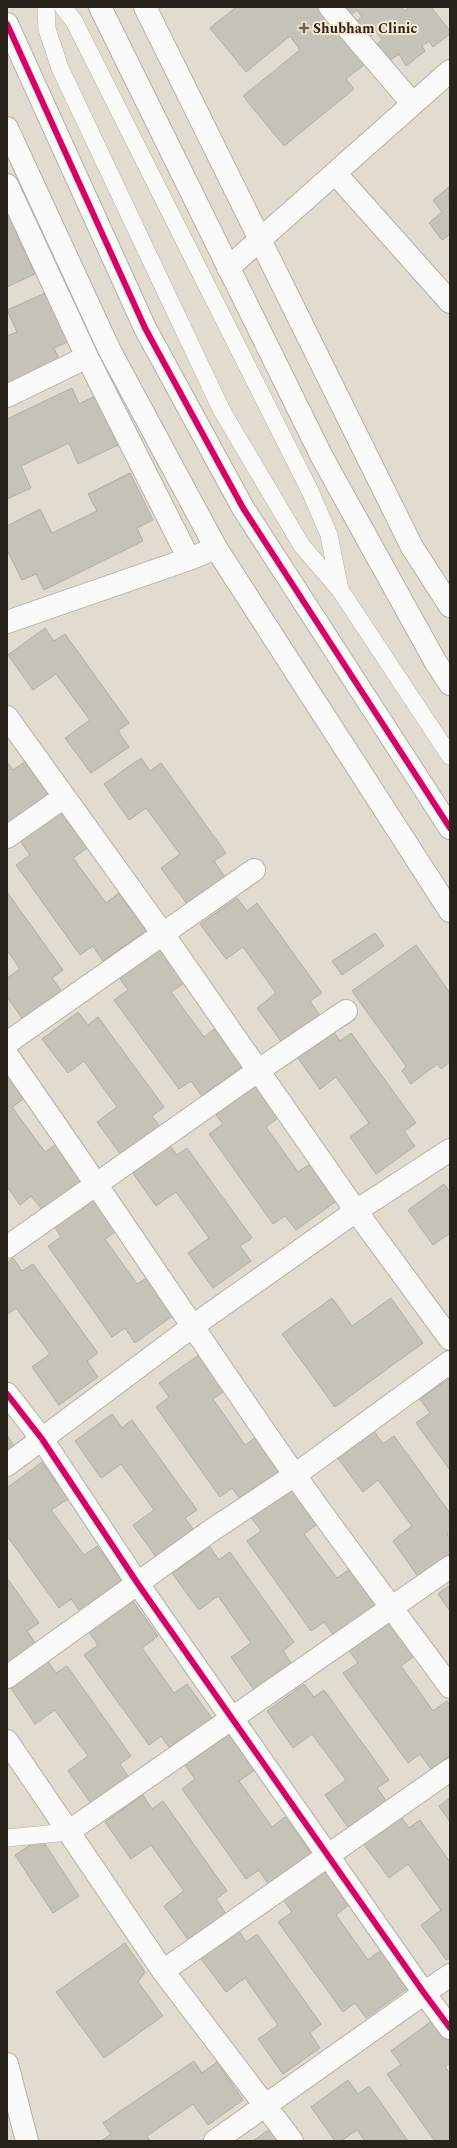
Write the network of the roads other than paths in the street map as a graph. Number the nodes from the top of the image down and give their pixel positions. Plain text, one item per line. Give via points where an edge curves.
1 (46, 7) edge
2 (63, 7) edge
3 (100, 7) edge
4 (145, 7) edge
5 (330, 7) edge
6 (7, 24) edge
7 (450, 71) edge
8 (412, 103) junction
9 (7, 128) edge
10 (335, 173) junction
11 (8, 190) edge
12 (260, 241) junction
13 (228, 268) junction
14 (449, 298) edge
15 (87, 357) junction
16 (7, 396) edge
17 (216, 548) junction
18 (189, 559) junction
19 (340, 590) junction
20 (450, 606) edge
21 (8, 618) edge
22 (450, 684) edge
23 (7, 717) edge
24 (450, 756) edge
25 (64, 797) junction
26 (450, 828) edge
27 (7, 837) edge
28 (254, 870) dead end
29 (450, 911) edge
30 (163, 934) junction
31 (346, 1011) dead end
32 (7, 1043) edge
33 (7, 1054) edge
34 (259, 1070) junction
35 (450, 1150) edge
36 (97, 1183) junction
37 (356, 1211) junction
38 (7, 1247) edge
39 (192, 1326) junction
40 (450, 1339) edge
41 (450, 1362) edge
42 (7, 1394) edge
43 (42, 1439) junction
44 (7, 1465) edge
45 (295, 1475) junction
46 (450, 1567) edge
47 (138, 1584) junction
48 (393, 1608) junction
49 (7, 1677) edge
50 (450, 1687) edge
51 (232, 1717) junction
52 (7, 1741) edge
53 (450, 1770) edge
54 (68, 1832) junction
55 (7, 1838) edge
56 (327, 1855) junction
57 (163, 1971) junction
58 (450, 1976) edge
59 (424, 1993) junction
60 (450, 2028) edge
61 (7, 2064) edge
62 (266, 2105) junction
63 (27, 2141) edge
64 (215, 2141) edge
65 (292, 2141) edge

1 - 19 lane via 47,29 60,68 222,411 302,546
2 - 19 lane via 74,21 310,491 329,535
3 - 13 street
4 - 12 street
5 - 8 street
6 - 26 street via 145,328 239,501
7 - 8 street
8 - 10 street
9 - 17 street via 110,351
10 - 12 street
10 - 14 street
11 - 15 street
12 - 13 street
12 - 20 street via 412,547
13 - 22 street via 322,457
15 - 16 street
15 - 18 street
17 - 18 street
17 - 29 street
18 - 21 street
19 - 24 lane
23 - 25 street
25 - 27 street
25 - 30 street
28 - 30 street
30 - 32 street
30 - 34 street
31 - 34 street
33 - 36 street
34 - 36 street
34 - 37 street
35 - 37 street
36 - 38 street
36 - 39 street
37 - 39 street
37 - 40 street
39 - 43 street
39 - 45 street
41 - 45 street
42 - 43 street
43 - 44 street
43 - 47 street
45 - 47 street via 209,1532
45 - 48 street
46 - 48 street
47 - 49 street
47 - 51 street
48 - 50 street
48 - 51 street
51 - 54 street
51 - 56 street
52 - 54 street
53 - 56 street
54 - 55 lane
54 - 57 street
56 - 57 street
56 - 59 street
57 - 62 street
58 - 59 street
59 - 60 street
59 - 62 street
61 - 63 street
62 - 64 street
62 - 65 street

